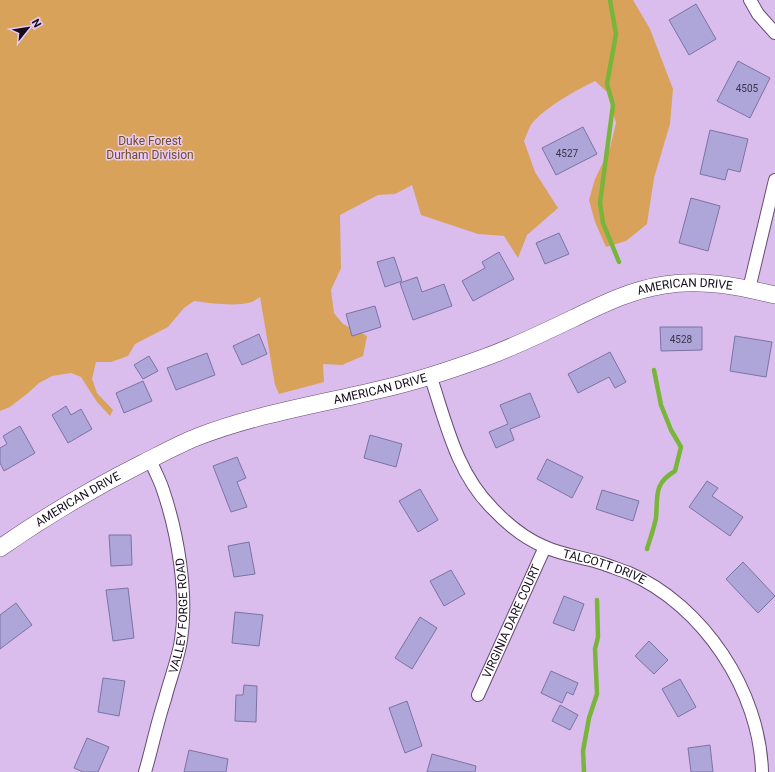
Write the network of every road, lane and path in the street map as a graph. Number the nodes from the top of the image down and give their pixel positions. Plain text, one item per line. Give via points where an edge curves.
1 (750, 0) edge
2 (775, 33) edge
3 (775, 180) edge
4 (749, 289) junction
5 (775, 295) edge
6 (430, 375) junction
7 (150, 460) junction
8 (545, 547) junction
9 (0, 548) edge
10 (478, 695) dead end
11 (145, 772) edge
12 (762, 772) edge

1 - 2 street via 758,14
3 - 4 street
4 - 5 street, AMERICAN DRIVE
4 - 6 street, AMERICAN DRIVE via 711,283 684,283 624,295 535,337 486,357
6 - 7 street, AMERICAN DRIVE via 381,390 221,429 192,439
6 - 8 street, TALCOTT DRIVE via 452,442 472,485 507,522
7 - 9 street, AMERICAN DRIVE via 86,493
7 - 11 street, VALLEY FORGE ROAD via 172,520 181,566 184,603 178,657
8 - 10 street, VIRGINIA DARE COURT
8 - 12 street, TALCOTT DRIVE via 630,574 653,586 686,611 721,651 740,686 755,726

